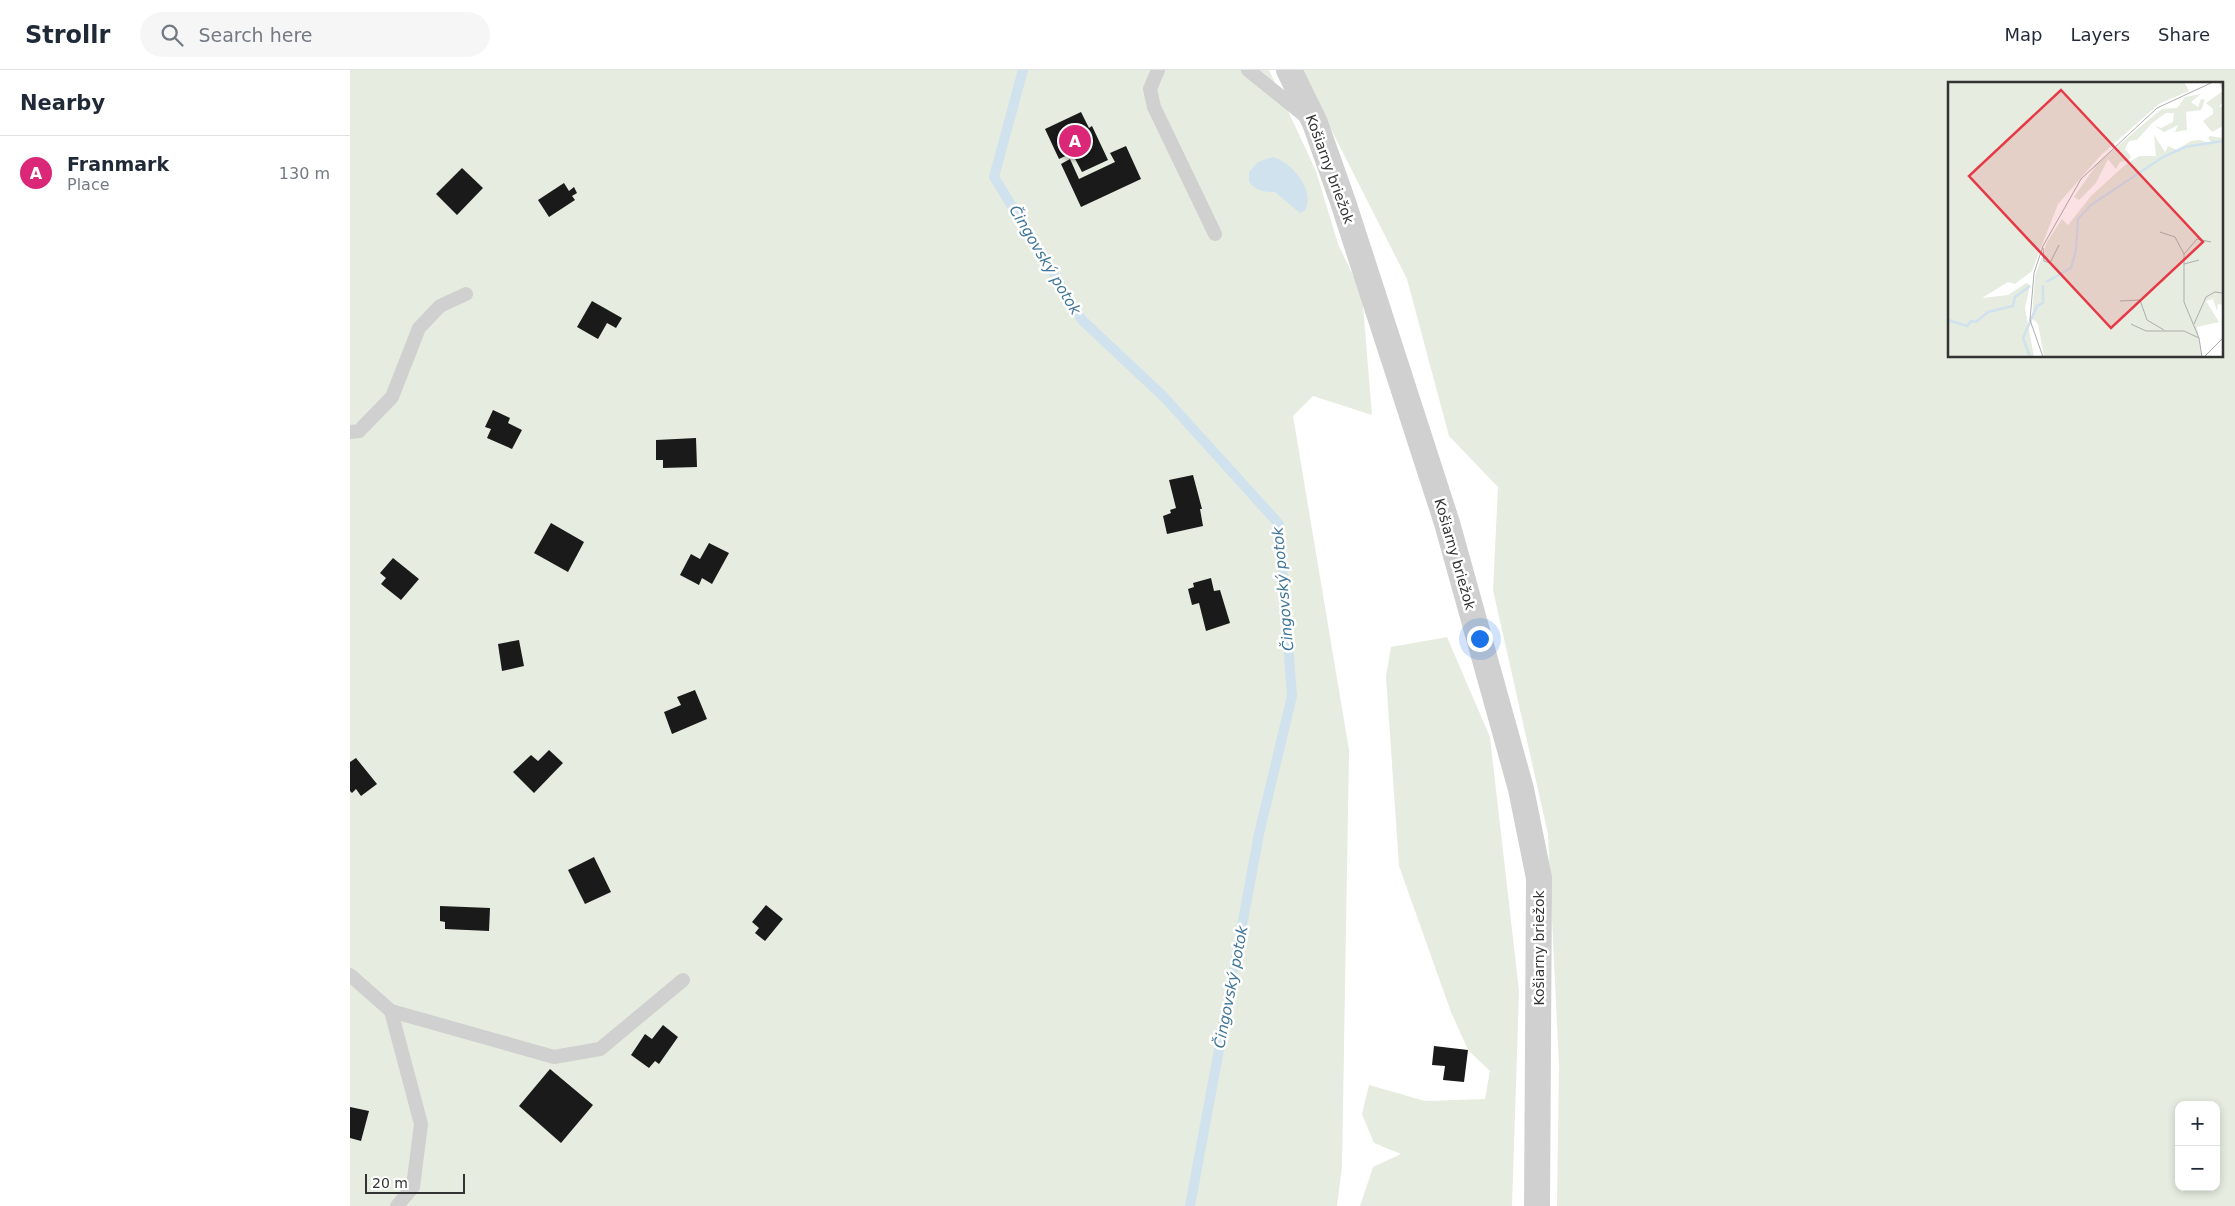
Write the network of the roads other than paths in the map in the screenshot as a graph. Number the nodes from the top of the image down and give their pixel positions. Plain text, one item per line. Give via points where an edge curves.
1 (1158, 70) edge
2 (1248, 70) edge
3 (1289, 70) edge
4 (1315, 123) junction
5 (1215, 234) dead end
6 (466, 294) dead end
7 (350, 432) edge
8 (350, 975) edge
9 (683, 980) dead end
10 (391, 1011) junction
11 (397, 1206) edge
12 (1538, 1206) edge

1 - 5 lane via 1150,89 1154,107
2 - 4 lane
3 - 4 street, Košiarny briežok
4 - 12 street, Košiarny briežok via 1447,523 1521,789 1540,878
6 - 7 lane via 440,306 419,328 392,397 359,431
8 - 10 lane
9 - 10 lane via 600,1049 554,1056
10 - 11 lane via 420,1124 413,1187

